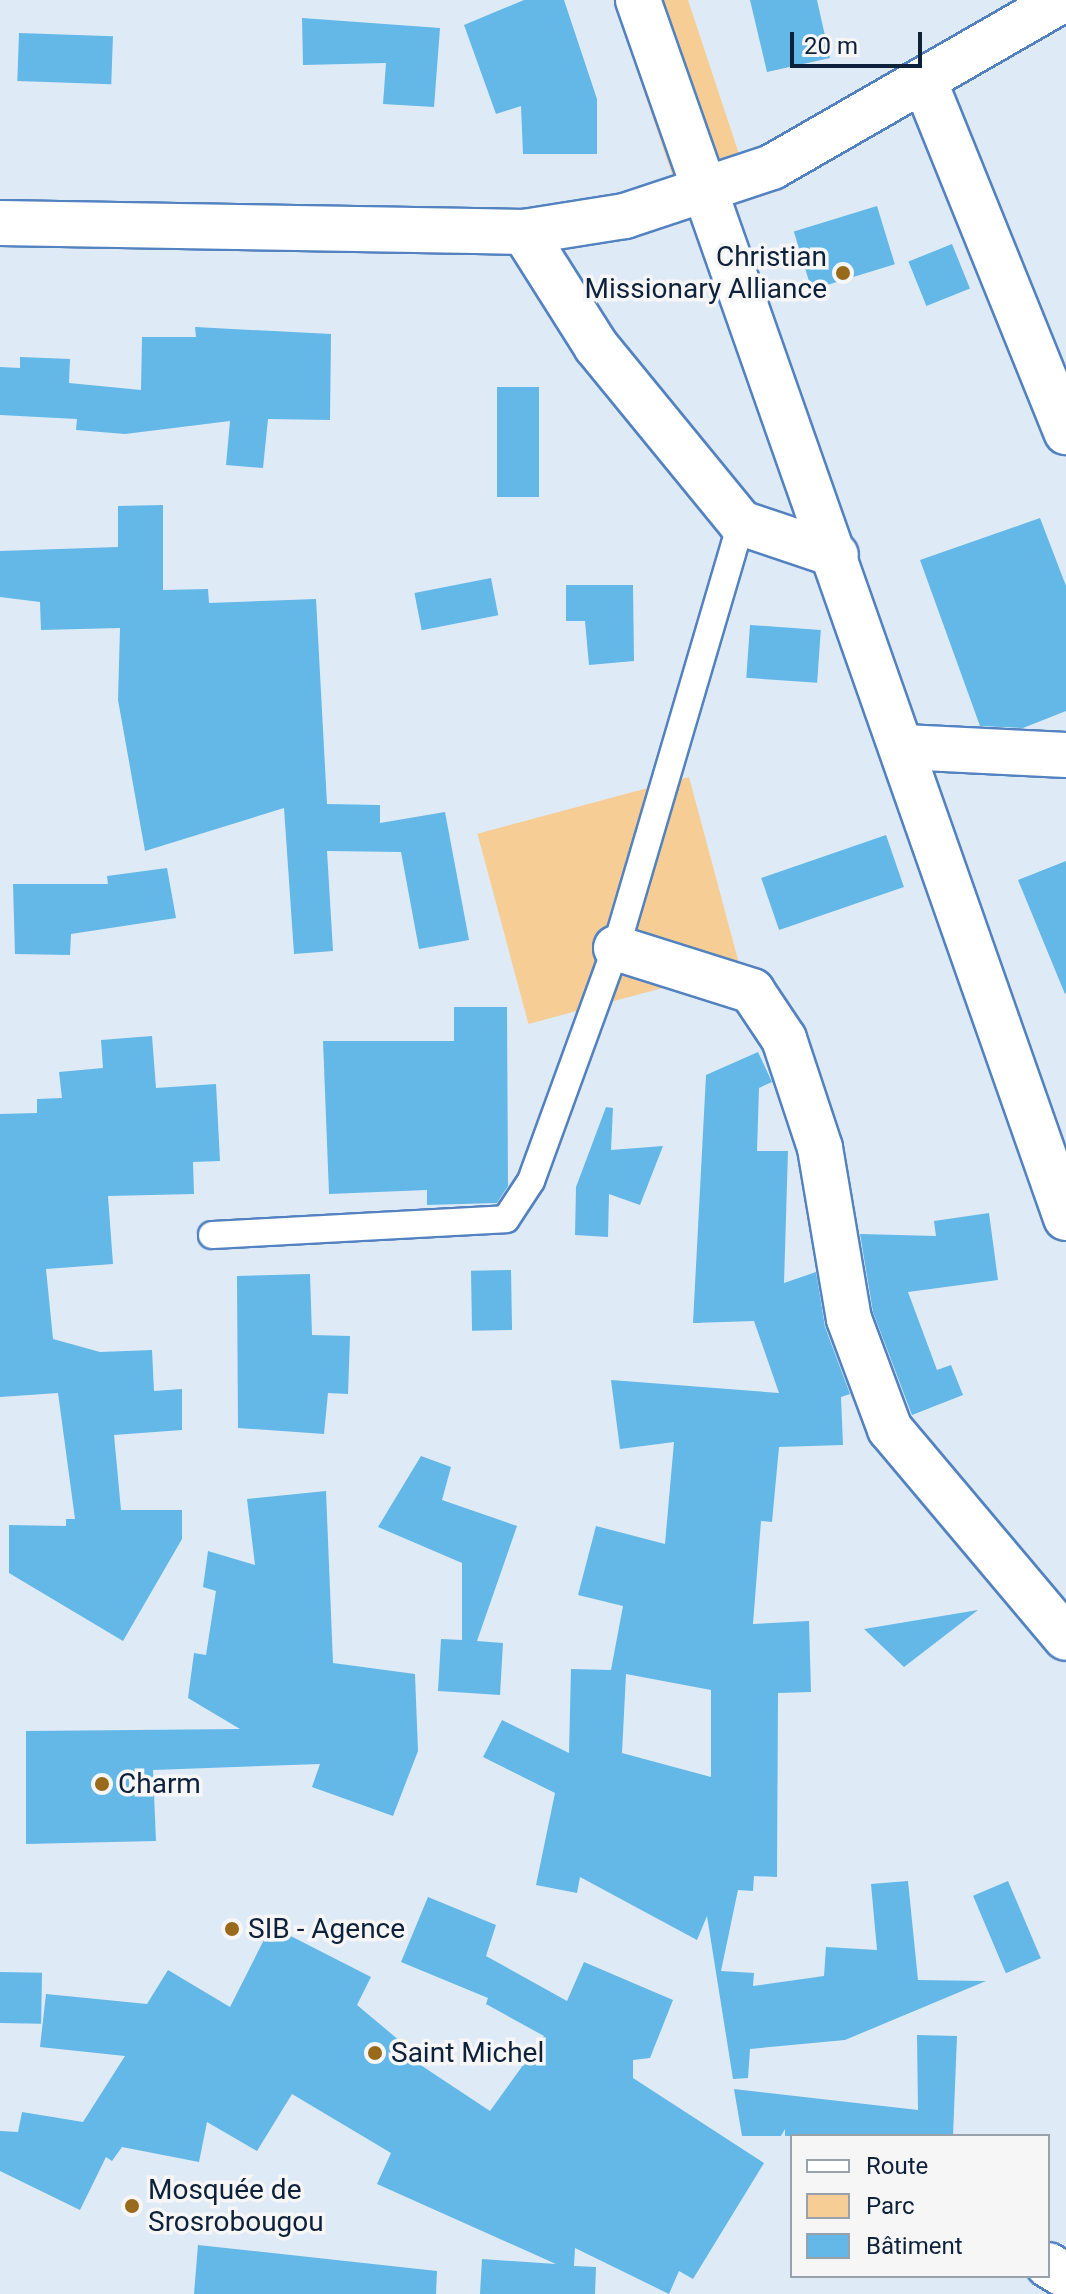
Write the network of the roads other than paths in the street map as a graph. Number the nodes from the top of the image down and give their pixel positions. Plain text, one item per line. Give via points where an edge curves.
1 (638, 0) edge
2 (1063, 0) edge
3 (924, 80) junction
4 (708, 187) junction
5 (0, 223) edge
6 (524, 232) junction
7 (1066, 432) edge
8 (741, 523) junction
9 (836, 555) junction
10 (904, 747) junction
11 (1066, 755) edge
12 (616, 948) junction
13 (1066, 1218) edge
14 (212, 1235) dead end
15 (1066, 1638) edge

1 - 4 street
2 - 3 street
3 - 4 street via 772,167
3 - 7 street
4 - 6 street via 625,216
4 - 9 street
5 - 6 street
6 - 8 street via 596,346
8 - 9 street
8 - 12 lane
9 - 10 street
10 - 11 street
10 - 13 street
12 - 14 lane via 531,1181 506,1219
12 - 15 street via 752,991 784,1039 820,1148 849,1319 890,1429

